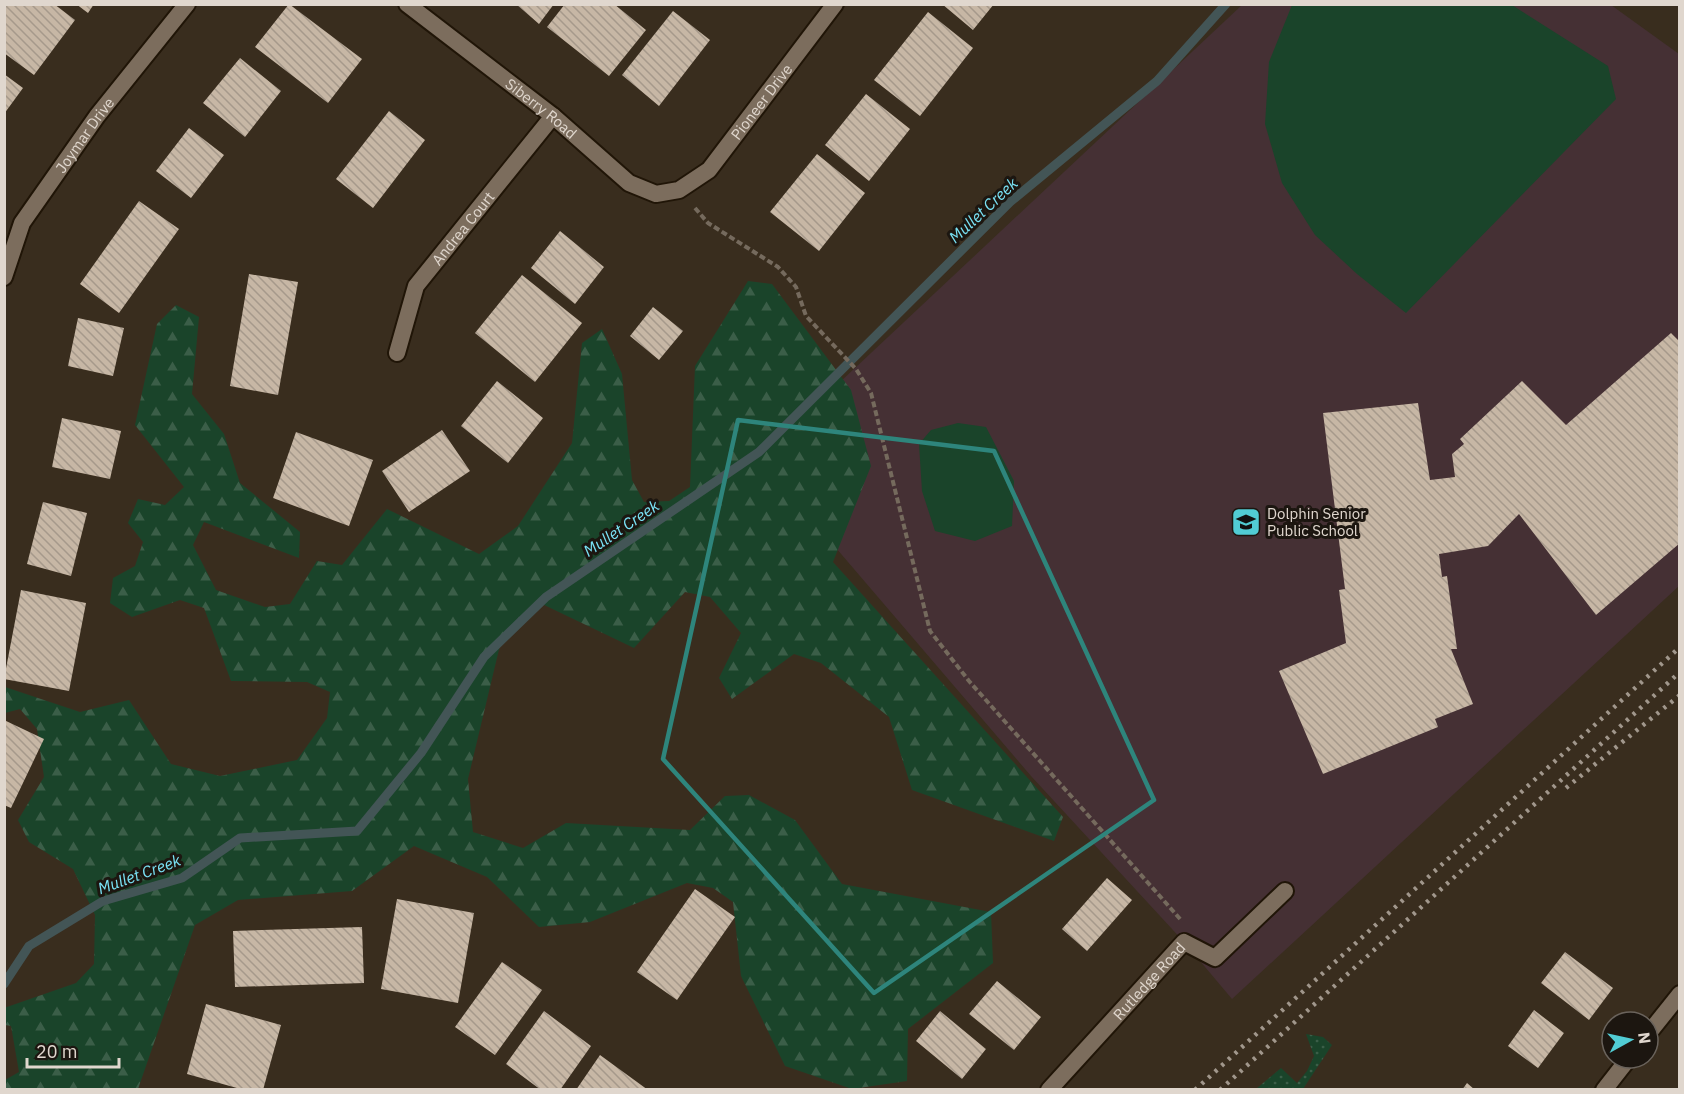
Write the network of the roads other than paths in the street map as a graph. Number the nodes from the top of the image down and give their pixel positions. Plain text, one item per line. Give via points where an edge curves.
1 (187, 4) edge
2 (407, 4) edge
3 (836, 4) edge
4 (553, 116) junction
5 (679, 190) joint
6 (4, 277) edge
7 (397, 353) dead end
8 (1285, 891) dead end
9 (1680, 994) edge
10 (1660, 1019) edge
11 (1619, 1070) edge
12 (1049, 1089) edge
13 (1604, 1089) edge

1 - 6 street, Joymar Drive via 97,116 22,223
2 - 4 street, Siberry Road
3 - 5 street, Pioneer Drive via 709,170
4 - 5 street, Siberry Road via 629,183 656,194
4 - 7 street, Andrea Court via 417,286
8 - 12 street, Rutledge Road via 1215,958 1184,942
9 - 10 street
11 - 13 street

